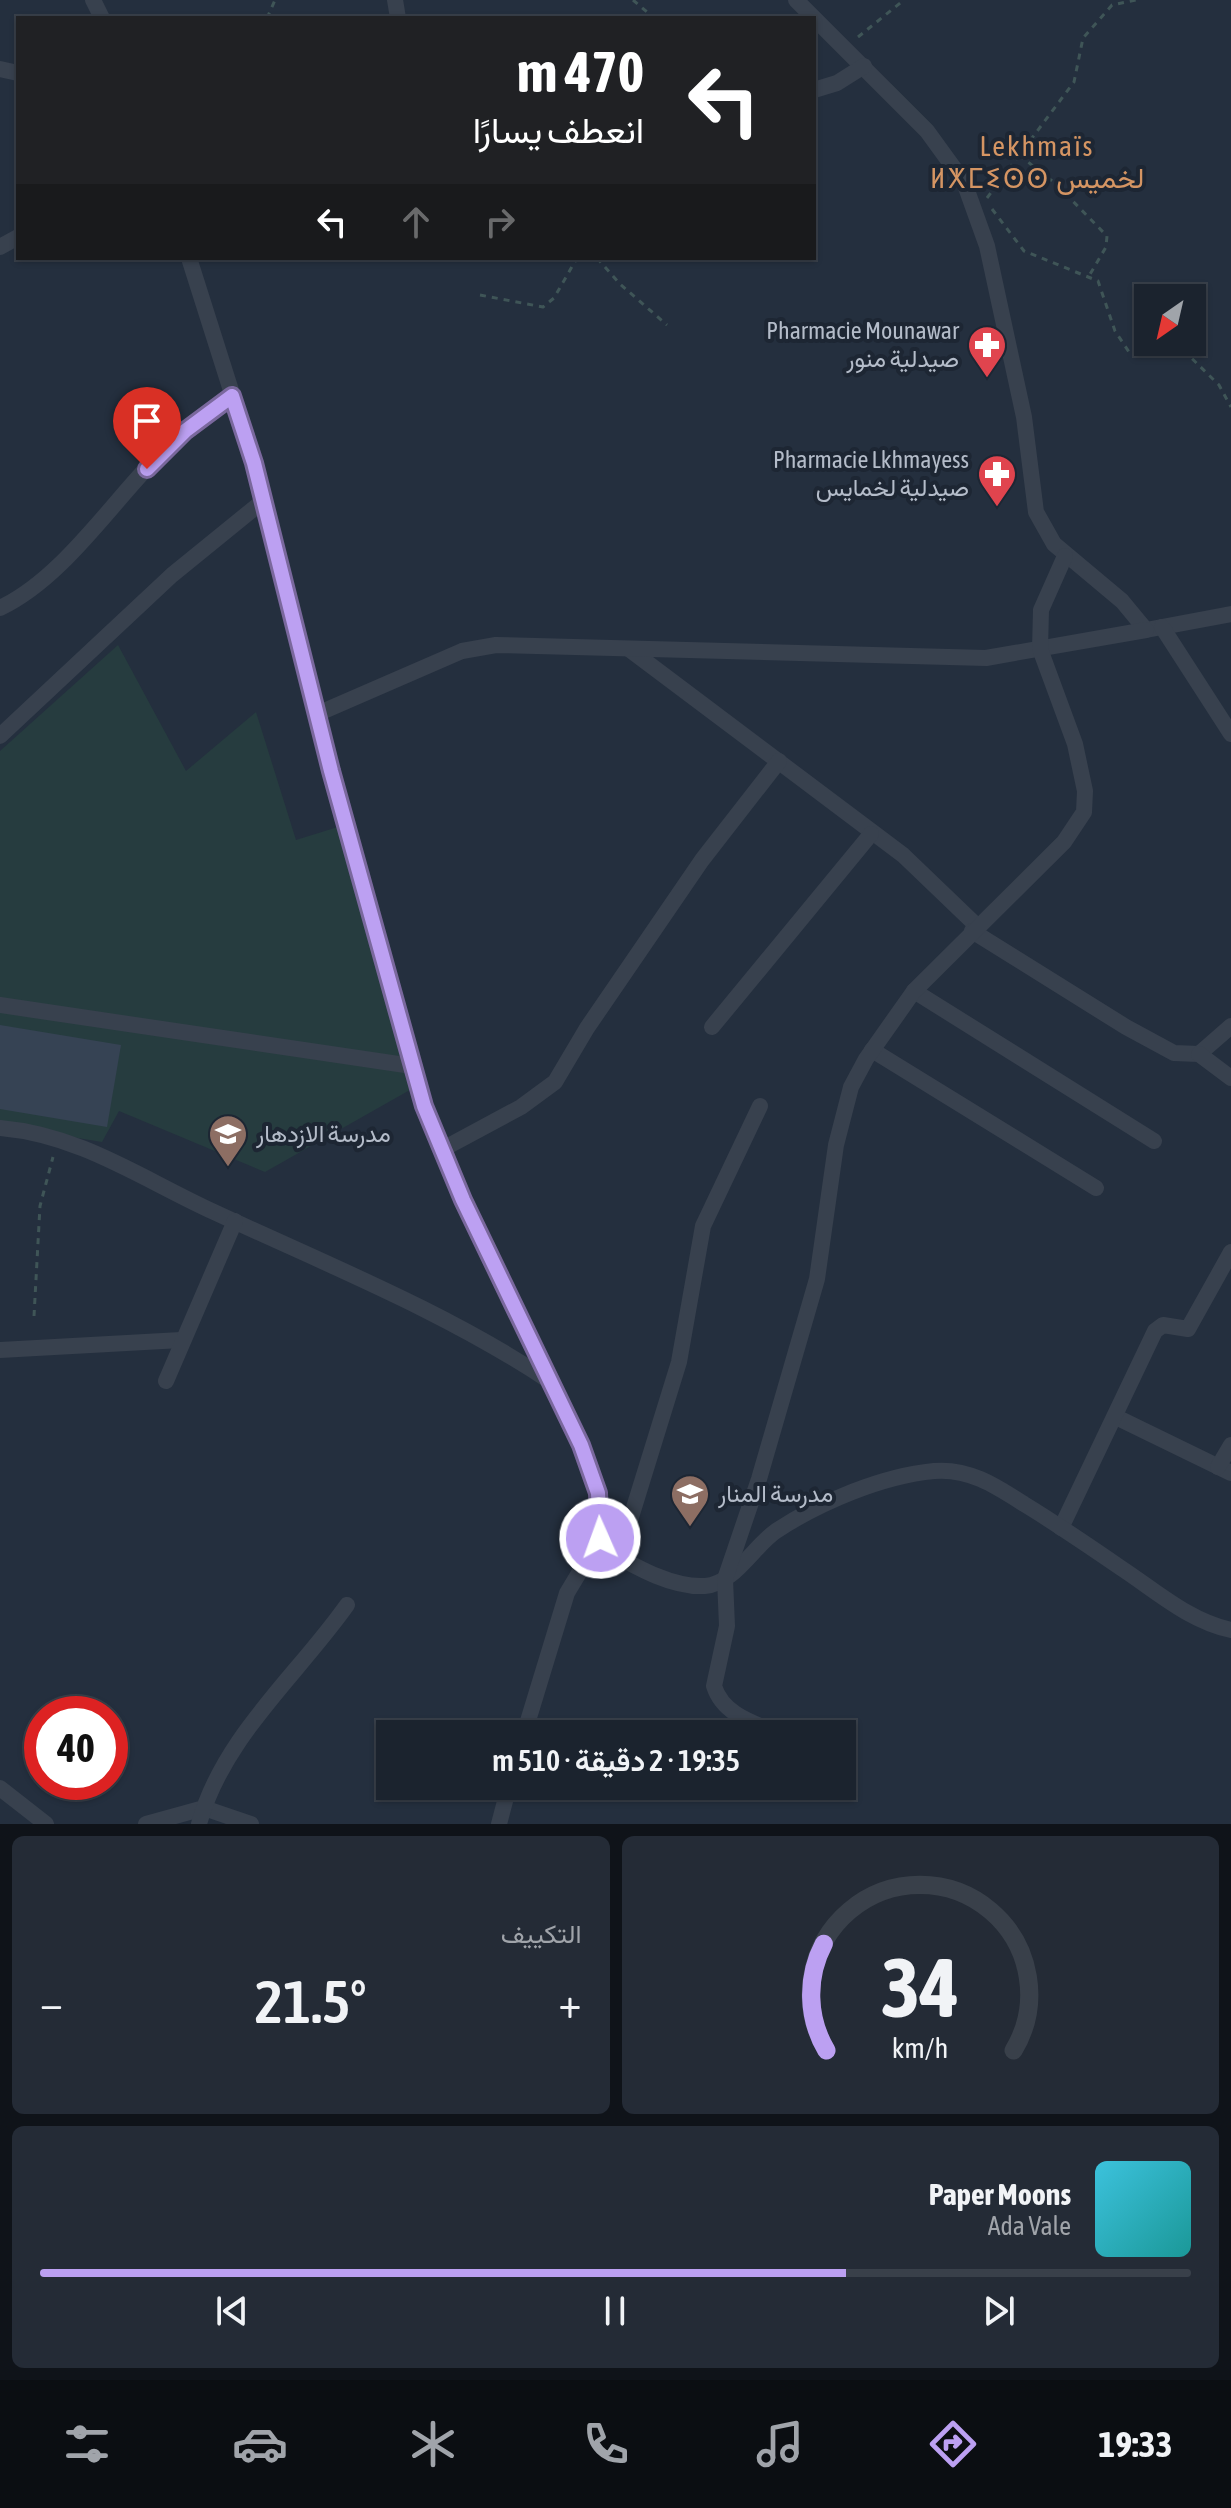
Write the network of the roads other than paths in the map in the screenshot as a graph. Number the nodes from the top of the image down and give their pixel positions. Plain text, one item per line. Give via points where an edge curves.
1 (796, 0) edge
2 (813, 16) edge
3 (816, 19) edge
4 (864, 66) junction
5 (816, 89) edge
6 (190, 260) edge
7 (232, 396) junction
8 (263, 501) junction
9 (1065, 556) junction
10 (0, 608) edge
11 (1231, 614) edge
12 (1154, 628) junction
13 (629, 649) junction
14 (1040, 649) junction
15 (317, 714) junction
16 (1231, 734) edge
17 (0, 736) edge
18 (779, 761) junction
19 (871, 834) junction
20 (975, 928) junction
21 (914, 991) junction
22 (0, 1005) edge
23 (1231, 1026) edge
24 (712, 1027) dead end
25 (872, 1050) junction
26 (1199, 1054) junction
27 (412, 1066) junction
28 (1231, 1078) edge
29 (760, 1106) dead end
30 (0, 1128) edge
31 (1154, 1141) dead end
32 (441, 1150) junction
33 (1096, 1188) dead end
34 (235, 1221) junction
35 (1231, 1252) edge
36 (181, 1340) junction
37 (0, 1350) edge
38 (166, 1381) dead end
39 (553, 1383) junction
40 (1116, 1417) junction
41 (1231, 1445) edge
42 (1225, 1470) edge
43 (1061, 1528) junction
44 (597, 1545) junction
45 (619, 1556) junction
46 (725, 1579) junction
47 (347, 1605) dead end
48 (1231, 1630) edge
49 (528, 1720) edge
50 (748, 1720) edge
51 (0, 1788) edge
52 (505, 1800) edge
53 (201, 1816) edge
54 (46, 1824) edge
55 (146, 1824) edge
56 (251, 1824) edge
57 (499, 1824) edge

1 - 2 street
3 - 4 street
4 - 5 street
4 - 9 street via 952,162 976,209 1024,417 1036,512
6 - 7 street
7 - 8 street
7 - 10 street via 160,454 29,590
8 - 15 street
8 - 17 street via 172,575
9 - 12 street
9 - 14 street via 1041,610
11 - 12 street
12 - 14 street
12 - 16 street
13 - 14 street via 913,659 986,658
13 - 15 street via 496,645 462,651
13 - 18 street
14 - 20 street via 1073,736 1084,812 1064,842
15 - 27 street
18 - 19 street
18 - 32 street via 702,860 555,1082 521,1107
19 - 20 street via 914,863
19 - 24 street
20 - 21 street
20 - 26 street via 1126,1027 1174,1053
21 - 25 street
21 - 31 street
22 - 27 street
23 - 26 street
25 - 33 street
25 - 46 street via 843,1108 817,1279
26 - 28 street
27 - 32 street
29 - 45 street via 703,1226 679,1362
30 - 34 street via 92,1149
32 - 39 street
34 - 36 street
34 - 39 street via 433,1312
35 - 40 street via 1188,1329 1157,1327
36 - 37 street
36 - 38 street
39 - 44 street via 598,1493 602,1522
40 - 42 street
40 - 43 street
41 - 42 street
43 - 46 street via 976,1476 934,1471 879,1485 797,1519 757,1546
43 - 48 street via 1190,1615
44 - 45 street
44 - 49 street via 567,1593
45 - 46 street via 692,1585
46 - 50 street via 727,1626 714,1686 734,1714
47 - 53 street via 230,1753
51 - 54 street
52 - 57 street
53 - 55 street
53 - 56 street

